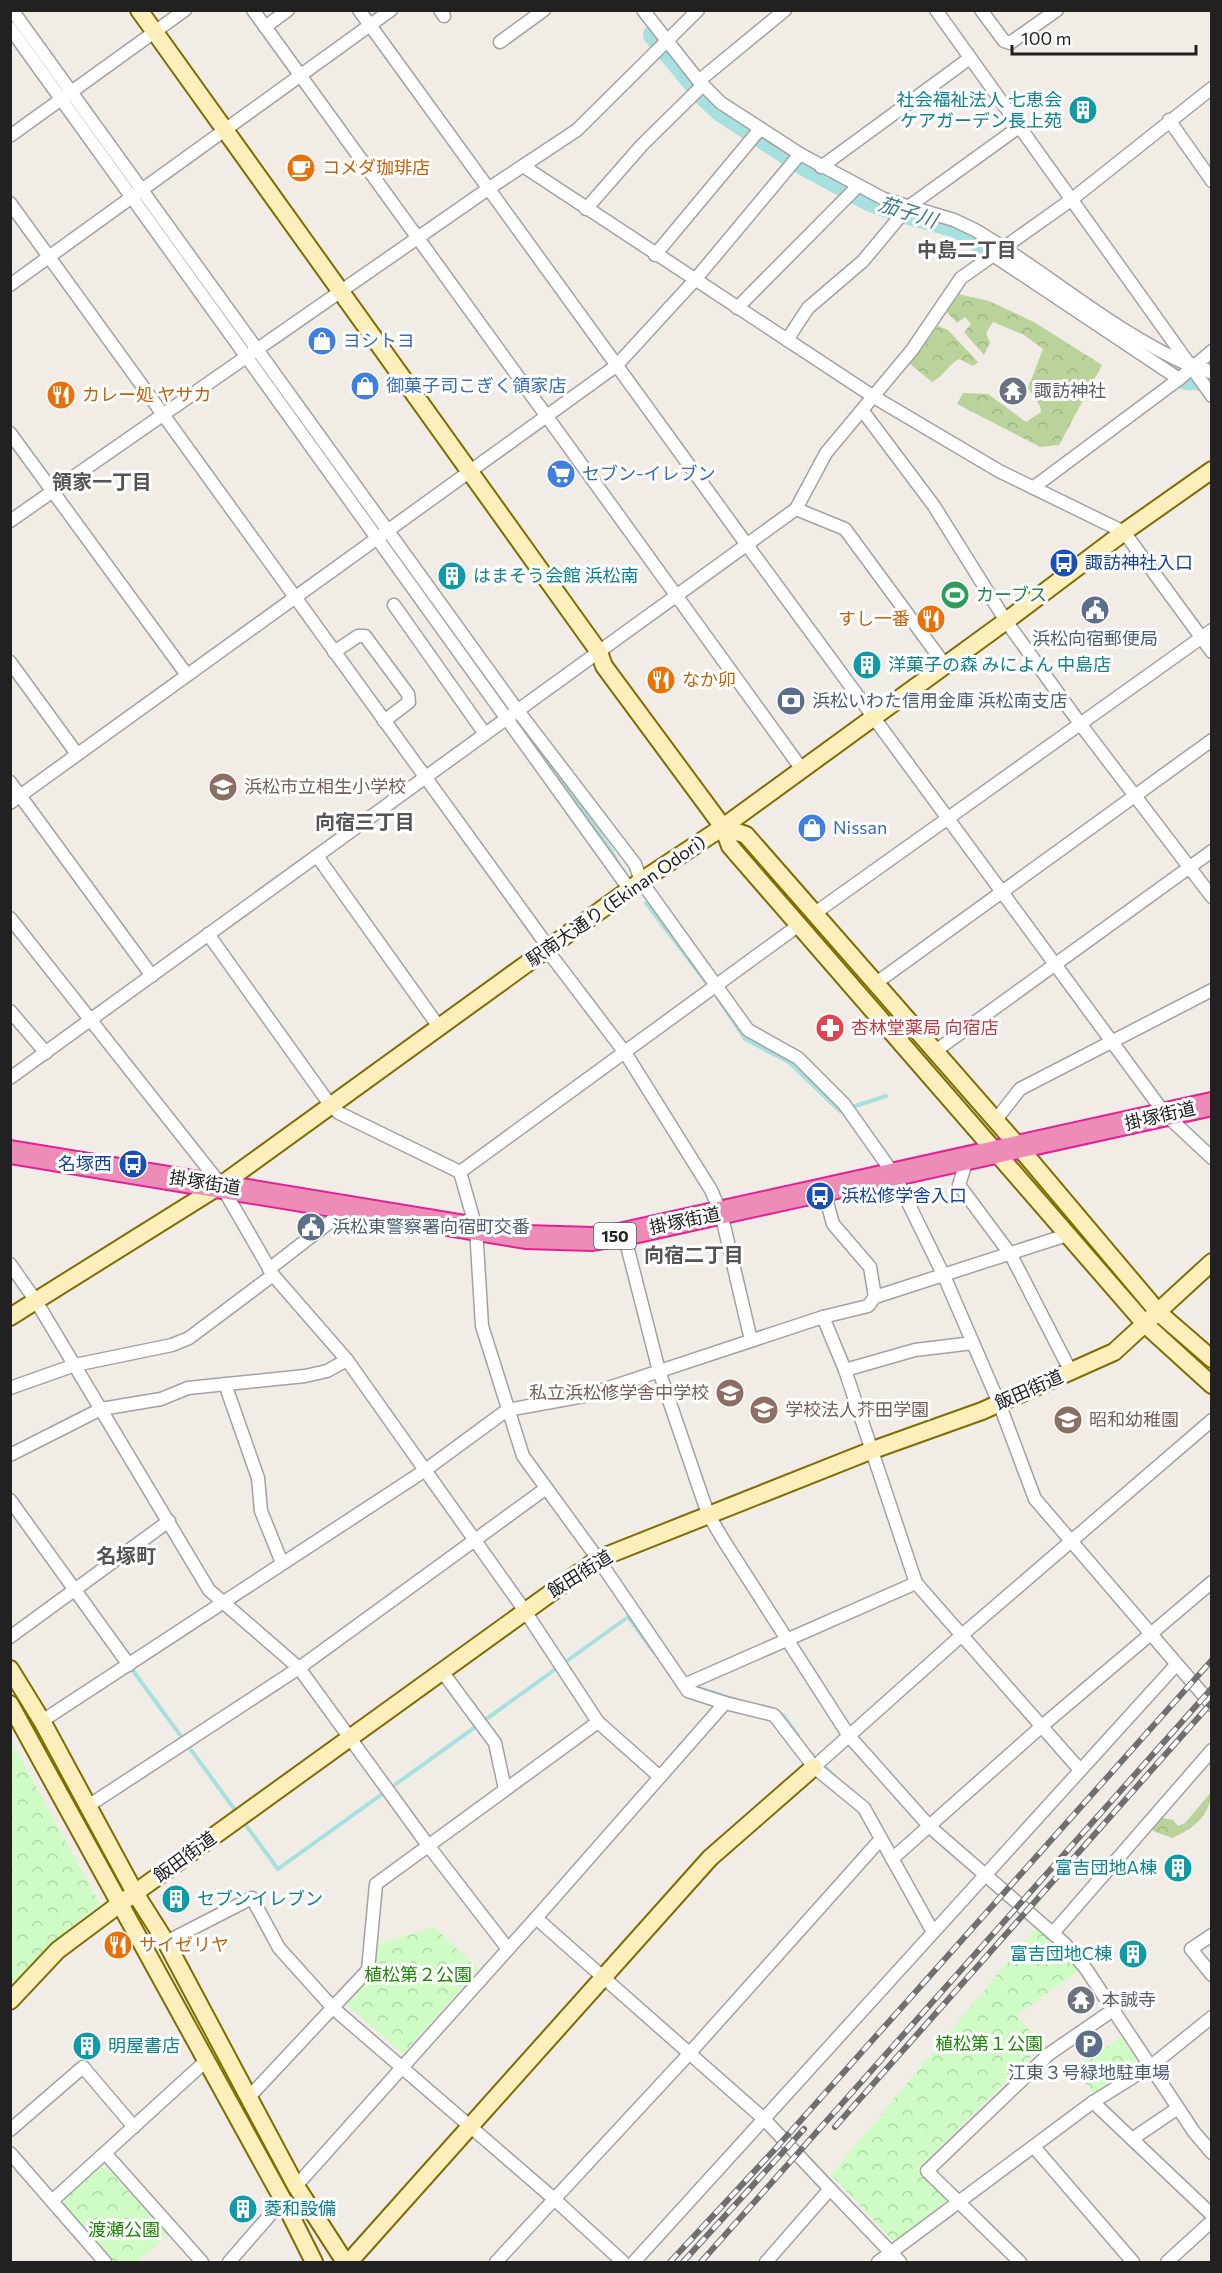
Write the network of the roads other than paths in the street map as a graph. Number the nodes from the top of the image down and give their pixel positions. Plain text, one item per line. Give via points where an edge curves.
1 (12, 10) edge
2 (139, 10) edge
3 (185, 10) edge
4 (253, 10) edge
5 (288, 10) edge
6 (359, 10) edge
7 (391, 10) edge
8 (544, 10) edge
9 (643, 10) edge
10 (698, 10) edge
11 (785, 10) edge
12 (936, 10) edge
13 (981, 10) edge
14 (1057, 10) edge
15 (370, 25) junction
16 (265, 27) junction
17 (10, 28) edge
18 (155, 32) junction
19 (500, 42) dead end
20 (665, 46) junction
21 (970, 58) junction
22 (299, 76) junction
23 (700, 86) junction
24 (1212, 88) edge
25 (67, 95) junction
26 (1169, 120) junction
27 (1019, 127) junction
28 (226, 131) junction
29 (757, 132) junction
30 (10, 136) edge
31 (797, 158) junction
32 (523, 166) junction
33 (821, 167) junction
34 (1212, 181) edge
35 (488, 189) junction
36 (854, 190) junction
37 (137, 194) junction
38 (1071, 200) junction
39 (10, 203) edge
40 (586, 209) junction
41 (905, 211) junction
42 (416, 239) junction
43 (998, 251) junction
44 (655, 255) junction
45 (48, 258) junction
46 (694, 281) junction
47 (10, 285) edge
48 (341, 292) junction
49 (737, 308) junction
50 (787, 340) junction
51 (1212, 351) edge
52 (252, 354) junction
53 (616, 366) junction
54 (1190, 373) junction
55 (1212, 373) edge
56 (1212, 396) edge
57 (874, 397) junction
58 (862, 410) junction
59 (164, 416) junction
60 (546, 418) junction
61 (10, 432) edge
62 (1212, 470) edge
63 (470, 472) junction
64 (1034, 487) junction
65 (54, 491) junction
66 (796, 509) junction
67 (10, 521) edge
68 (1124, 532) junction
69 (383, 535) junction
70 (747, 545) junction
71 (676, 596) junction
72 (295, 598) junction
73 (394, 605) dead end
74 (1006, 621) junction
75 (1206, 634) edge
76 (334, 652) junction
77 (599, 652) junction
78 (1212, 652) edge
79 (10, 662) edge
80 (945, 665) junction
81 (187, 675) junction
82 (513, 714) junction
83 (873, 717) junction
84 (384, 721) junction
85 (1081, 725) junction
86 (485, 734) junction
87 (1212, 740) edge
88 (77, 754) junction
89 (801, 768) junction
90 (424, 777) junction
91 (10, 782) edge
92 (1134, 796) junction
93 (15, 799) edge
94 (948, 819) junction
95 (723, 827) junction
96 (1212, 850) edge
97 (317, 856) junction
98 (1188, 869) junction
99 (635, 886) junction
100 (1001, 891) junction
101 (1212, 897) edge
102 (815, 913) junction
103 (10, 918) edge
104 (799, 925) junction
105 (208, 934) junction
106 (548, 949) junction
107 (1055, 963) junction
108 (152, 976) junction
109 (876, 983) junction
110 (713, 988) junction
111 (1212, 990) edge
112 (10, 1011) edge
113 (91, 1020) junction
114 (439, 1027) junction
115 (1113, 1043) junction
116 (934, 1052) junction
117 (46, 1053) junction
118 (626, 1054) junction
119 (10, 1078) edge
120 (1212, 1104) edge
121 (331, 1106) junction
122 (1165, 1114) junction
123 (995, 1121) junction
124 (1019, 1147) junction
125 (10, 1152) edge
126 (994, 1152) junction
127 (1212, 1158) edge
128 (967, 1159) junction
129 (460, 1172) junction
130 (895, 1176) junction
131 (221, 1185) junction
132 (824, 1191) junction
133 (349, 1207) junction
134 (721, 1213) junction
135 (476, 1228) junction
136 (624, 1234) junction
137 (1067, 1235) junction
138 (1011, 1255) junction
139 (1212, 1262) edge
140 (10, 1264) edge
141 (271, 1272) junction
142 (944, 1276) junction
143 (875, 1297) junction
144 (36, 1301) junction
145 (1159, 1313) junction
146 (10, 1317) edge
147 (823, 1317) junction
148 (1146, 1325) junction
149 (751, 1340) junction
150 (973, 1343) junction
151 (1212, 1359) edge
152 (347, 1360) junction
153 (75, 1365) junction
154 (845, 1370) junction
155 (659, 1371) junction
156 (1071, 1372) junction
157 (225, 1384) junction
158 (1212, 1385) edge
159 (10, 1388) edge
160 (999, 1404) junction
161 (101, 1409) junction
162 (507, 1410) junction
163 (1212, 1420) edge
164 (870, 1451) junction
165 (10, 1455) edge
166 (424, 1471) junction
167 (545, 1489) junction
168 (10, 1500) edge
169 (708, 1514) junction
170 (169, 1521) junction
171 (1072, 1541) junction
172 (475, 1542) junction
173 (598, 1558) junction
174 (282, 1563) junction
175 (1212, 1581) edge
176 (916, 1583) junction
177 (76, 1590) junction
178 (223, 1602) junction
179 (525, 1611) junction
180 (962, 1635) junction
181 (1150, 1635) junction
182 (10, 1636) edge
183 (787, 1638) junction
184 (129, 1665) junction
185 (1176, 1665) junction
186 (300, 1668) junction
187 (10, 1669) edge
188 (441, 1671) junction
189 (684, 1685) junction
190 (725, 1703) junction
191 (10, 1704) edge
192 (1212, 1705) edge
193 (42, 1721) junction
194 (598, 1722) junction
195 (1042, 1726) junction
196 (849, 1736) junction
197 (349, 1737) junction
198 (1212, 1750) edge
199 (814, 1767) junction
200 (1080, 1770) junction
201 (660, 1777) junction
202 (505, 1788) junction
203 (88, 1806) junction
204 (930, 1827) junction
205 (880, 1840) junction
206 (427, 1844) junction
207 (892, 1859) junction
208 (987, 1874) junction
209 (135, 1893) junction
210 (121, 1903) junction
211 (536, 1918) junction
212 (933, 1932) junction
213 (1053, 1933) junction
214 (1212, 1935) edge
215 (166, 1942) junction
216 (508, 1949) junction
217 (1212, 1975) edge
218 (602, 1978) junction
219 (10, 2001) edge
220 (333, 2008) junction
221 (1113, 2010) junction
222 (1212, 2017) edge
223 (688, 2055) junction
224 (207, 2060) junction
225 (1151, 2066) junction
226 (401, 2068) junction
227 (250, 2096) junction
228 (1093, 2102) junction
229 (1178, 2108) junction
230 (765, 2120) junction
231 (471, 2126) junction
232 (134, 2127) junction
233 (10, 2130) edge
234 (1132, 2139) junction
235 (1034, 2147) junction
236 (1210, 2149) edge
237 (10, 2153) edge
238 (105, 2153) junction
239 (296, 2186) junction
240 (830, 2189) junction
241 (554, 2198) junction
242 (283, 2200) junction
243 (52, 2201) junction
244 (957, 2202) junction
245 (1212, 2215) edge
246 (1212, 2221) edge
247 (889, 2252) junction
248 (105, 2262) edge
249 (202, 2262) edge
250 (229, 2262) edge
251 (314, 2262) edge
252 (347, 2262) edge
253 (496, 2262) edge
254 (623, 2262) edge
255 (634, 2262) edge
256 (766, 2262) edge
257 (878, 2262) edge
258 (900, 2262) edge
259 (1020, 2262) edge
260 (1133, 2262) edge
261 (1167, 2262) edge

1 - 25 street
2 - 18 street
3 - 18 street
4 - 16 street
5 - 16 street
6 - 15 street
7 - 15 street
8 - 19 street
9 - 20 street
10 - 20 street
11 - 23 street via 706,75
12 - 21 street
13 - 14 street via 1004,41 1010,43
15 - 22 street
15 - 35 street
16 - 22 street
17 - 25 street
18 - 25 street
18 - 28 street
20 - 23 street
20 - 32 street via 578,130
21 - 27 street
21 - 33 street
22 - 28 street
22 - 42 street
23 - 29 street
23 - 40 street
24 - 26 street
25 - 30 street
25 - 37 street
26 - 34 street
26 - 38 street
27 - 38 street
27 - 41 street
28 - 37 street
28 - 48 street
29 - 31 street
29 - 44 street
31 - 33 street
31 - 46 street
32 - 35 street
32 - 40 street
33 - 36 street
35 - 42 street
35 - 53 street
36 - 41 street
36 - 49 street
37 - 45 street
37 - 52 street
38 - 43 street
38 - 54 street
39 - 45 street
40 - 44 street
41 - 43 street via 959,222
41 - 50 street via 863,261 808,308
42 - 48 street
42 - 60 street
43 - 54 street via 1016,258
43 - 57 street via 958,281 912,350
44 - 46 street
45 - 47 street
45 - 59 street
46 - 49 street
46 - 53 street
48 - 52 street
48 - 63 street
49 - 50 street
50 - 57 street
51 - 54 street
52 - 59 street
52 - 69 street
53 - 60 street
53 - 70 street
54 - 55 street
54 - 56 street
54 - 64 street
57 - 58 street
57 - 64 street via 999,471
58 - 66 street via 826,453
58 - 74 street via 934,506
59 - 65 street
59 - 72 street
60 - 63 street
60 - 71 street
61 - 65 street
62 - 68 street, 駅南大通り (Ekinan Odori)
63 - 69 street
63 - 77 street
64 - 68 street
65 - 67 street
65 - 81 street
66 - 70 street
66 - 80 street via 845,529
68 - 74 street, 駅南大通り (Ekinan Odori)
68 - 75 street
69 - 72 street
69 - 82 street
70 - 71 street
70 - 83 street
71 - 77 street
71 - 89 street
72 - 76 street
72 - 81 street
73 - 86 street
74 - 80 street, 駅南大通り (Ekinan Odori)
74 - 85 street
75 - 78 street
75 - 85 street
76 - 84 street
76 - 84 street via 358,636 365,636 401,685 409,702
77 - 82 street
77 - 95 street via 604,666
79 - 88 street
80 - 83 street, 駅南大通り (Ekinan Odori)
81 - 88 street
82 - 86 street
82 - 99 street
83 - 89 street, 駅南大通り (Ekinan Odori)
83 - 94 street
84 - 90 street
85 - 92 street
85 - 94 street
86 - 90 street
87 - 92 street
88 - 93 street
89 - 95 street, 駅南大通り (Ekinan Odori)
90 - 97 street
90 - 106 street
91 - 93 street
92 - 98 street
92 - 100 street
93 - 108 street
94 - 100 street
94 - 102 street
95 - 99 street, 駅南大通り (Ekinan Odori)
95 - 102 street via 746,836
95 - 104 street via 730,846
96 - 98 street
97 - 105 street
97 - 114 street
98 - 101 street
98 - 107 street
99 - 106 street, 駅南大通り (Ekinan Odori)
99 - 110 street
100 - 107 street
100 - 109 street
102 - 109 street
103 - 113 street
104 - 110 street
104 - 126 street
105 - 108 street
105 - 121 street
106 - 114 street, 駅南大通り (Ekinan Odori)
106 - 118 street
107 - 115 street
107 - 116 street
108 - 113 street
109 - 116 street
110 - 118 street
110 - 130 street via 748,1030 798,1058 844,1104
111 - 115 street
112 - 117 street
113 - 117 street
113 - 131 street
114 - 121 street, 駅南大通り (Ekinan Odori)
115 - 122 street
115 - 123 street via 1020,1089
116 - 123 street
117 - 119 street
118 - 129 street
118 - 134 street via 711,1190
120 - 122 highway, 掛塚街道 / 150
121 - 129 street
121 - 131 street, 駅南大通り (Ekinan Odori)
122 - 124 highway, 掛塚街道 / 150
122 - 127 street
123 - 124 street
124 - 126 highway, 掛塚街道 / 150
124 - 145 street
125 - 131 highway, 掛塚街道 / 150
126 - 128 highway, 掛塚街道 / 150
126 - 137 street
128 - 130 highway, 掛塚街道 / 150
128 - 138 street via 959,1185
129 - 135 street
130 - 132 highway, 掛塚街道 / 150
130 - 142 street
131 - 133 highway, 掛塚街道 / 150
131 - 141 street
131 - 144 street, 駅南大通り (Ekinan Odori)
132 - 134 highway, 掛塚街道 / 150
132 - 143 street via 833,1224 870,1267
133 - 135 highway, 掛塚街道 / 150
133 - 141 street
134 - 136 highway, 掛塚街道 / 150
134 - 149 street
135 - 136 highway, 掛塚街道 / 150 via 526,1237 592,1239
135 - 162 street via 482,1326
136 - 155 street
137 - 138 street
137 - 148 street
138 - 142 street
138 - 156 street
139 - 145 street, 飯田街道
140 - 144 street
141 - 152 street
141 - 153 street via 189,1338
142 - 143 street
142 - 150 street
143 - 147 street via 868,1306
144 - 146 street, 駅南大通り (Ekinan Odori)
144 - 153 street
145 - 148 street, 飯田街道
145 - 151 street
147 - 149 street
147 - 154 street
148 - 156 street, 飯田街道 via 1114,1352
148 - 158 street
149 - 155 street
150 - 154 street via 915,1350
150 - 160 street
152 - 157 street via 327,1371 305,1376
152 - 166 street
153 - 159 street
153 - 161 street
154 - 164 street
155 - 162 street via 584,1396
155 - 169 street
156 - 160 street, 飯田街道
157 - 161 street via 188,1388 161,1399
157 - 174 street via 258,1478 261,1511
160 - 164 street, 飯田街道
160 - 171 street via 1035,1499
161 - 165 street
161 - 170 street
162 - 166 street
162 - 167 street via 523,1456
163 - 171 street
164 - 169 street, 飯田街道
164 - 176 street
166 - 172 street
166 - 174 street
167 - 172 street
167 - 173 street
168 - 177 street
169 - 173 street, 飯田街道
169 - 183 street
170 - 177 street
170 - 178 street via 209,1590
171 - 180 street
171 - 181 street
172 - 179 street
172 - 186 street
173 - 179 street, 飯田街道
173 - 189 street
174 - 178 street
175 - 181 street
176 - 180 street
176 - 183 street
177 - 182 street
177 - 184 street
178 - 184 street
178 - 186 street
179 - 188 street, 飯田街道
179 - 194 street
180 - 195 street
180 - 196 street
181 - 185 street
181 - 195 street
183 - 189 street
183 - 196 street
184 - 193 street
185 - 192 street
185 - 200 street
186 - 197 street
186 - 203 street
187 - 193 street
188 - 197 street, 飯田街道
188 - 202 street via 495,1743
189 - 190 street
190 - 199 street via 774,1715
190 - 201 street
191 - 210 street
193 - 203 street
194 - 201 street
194 - 202 street
195 - 200 street
195 - 204 street
196 - 199 street
196 - 204 street
197 - 206 street
197 - 209 street, 飯田街道
198 - 213 street
199 - 205 street via 864,1808
199 - 218 street via 710,1858
200 - 208 street
201 - 211 street
202 - 206 street
203 - 209 street
204 - 207 street
204 - 208 street
205 - 207 street
205 - 223 street
206 - 216 street
206 - 220 street via 376,1884 368,1971
207 - 212 street
208 - 212 street
208 - 213 street
209 - 210 street, 飯田街道
209 - 215 street
210 - 219 street, 飯田街道 via 58,1950
210 - 224 street
211 - 216 street
211 - 218 street
212 - 230 street
213 - 221 street via 1086,1969
214 - 217 street via 1191,1949
215 - 220 street via 252,1898 279,1948
215 - 227 street
216 - 226 street
218 - 223 street
218 - 231 street
220 - 226 street
220 - 227 street
221 - 225 street
221 - 244 street via 1049,2054 927,2170
222 - 225 street
223 - 230 street
223 - 241 street
224 - 232 street
224 - 242 street
225 - 228 street
225 - 229 street
226 - 231 street
226 - 239 street
227 - 239 street
228 - 234 street
228 - 235 street
229 - 234 street
229 - 236 street
230 - 240 street
230 - 255 street
231 - 241 street
231 - 252 street
232 - 233 street via 83,2067
232 - 238 street
234 - 245 street
235 - 244 street
235 - 260 street
237 - 243 street
238 - 243 street
238 - 249 street
239 - 252 street
240 - 247 street
240 - 256 street
241 - 253 street
241 - 254 street
242 - 250 street
242 - 251 street
243 - 248 street
244 - 247 street
244 - 259 street
246 - 261 street
247 - 257 street
247 - 258 street

